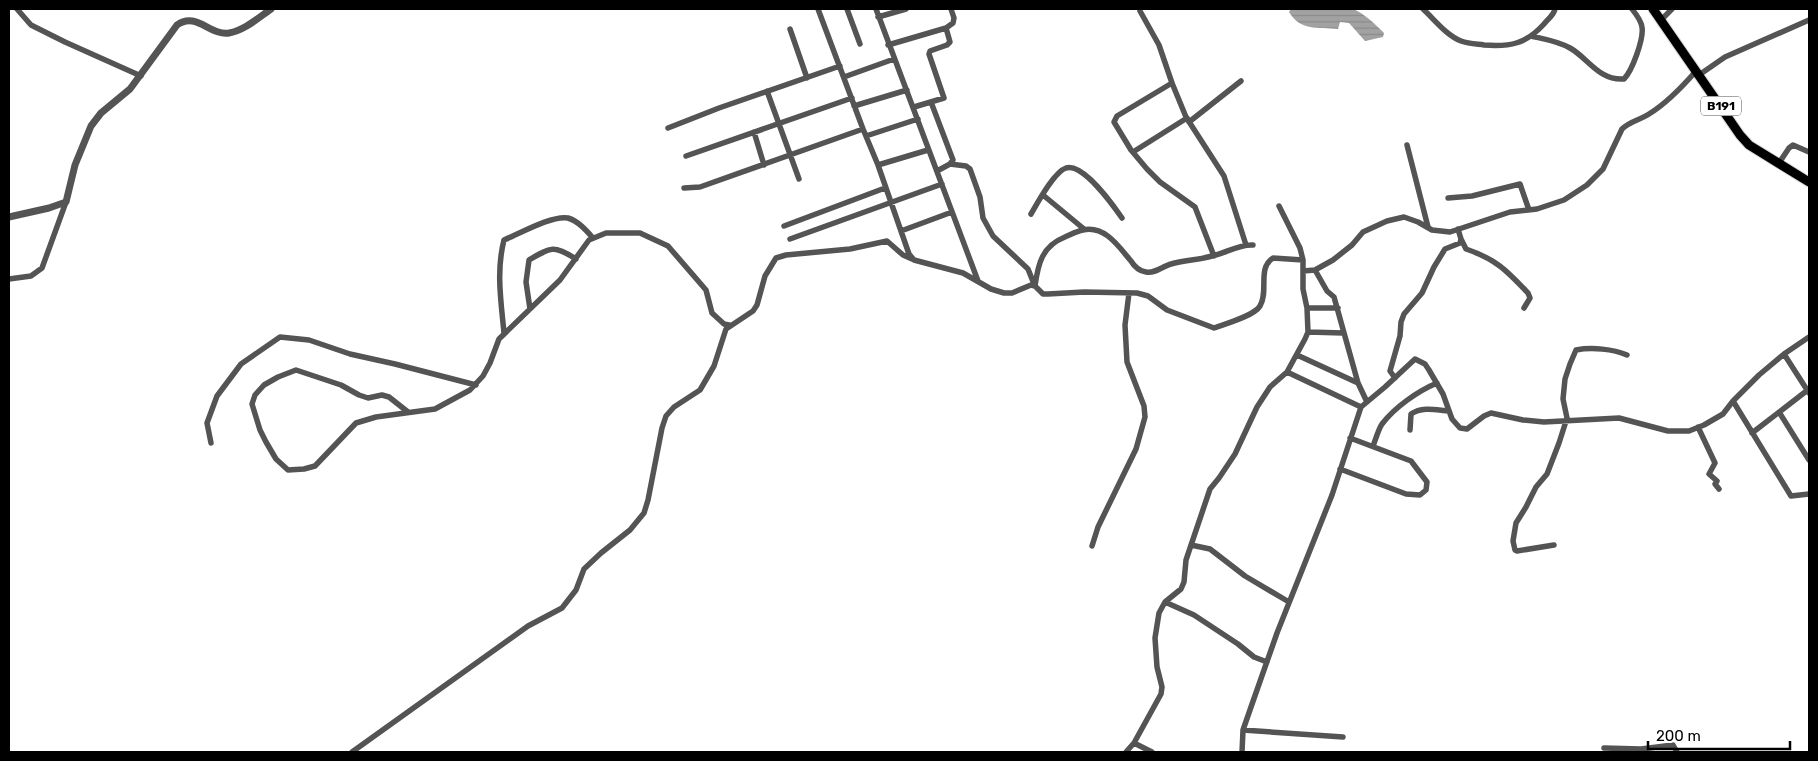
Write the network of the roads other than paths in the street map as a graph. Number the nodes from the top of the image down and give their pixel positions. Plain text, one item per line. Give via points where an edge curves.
1 (17, 9) edge
2 (271, 9) edge
3 (818, 9) edge
4 (847, 9) edge
5 (876, 9) edge
6 (906, 9) edge
7 (951, 9) edge
8 (1423, 9) edge
9 (1555, 9) edge
10 (1632, 9) edge
11 (1653, 9) edge
12 (1672, 9) edge
13 (1140, 11) dead end
14 (878, 17) junction
15 (1809, 20) edge
16 (1660, 21) junction
17 (946, 28) junction
18 (790, 29) dead end
19 (1531, 36) junction
20 (860, 44) dead end
21 (888, 45) junction
22 (894, 59) junction
23 (840, 66) junction
24 (1698, 73) junction
25 (141, 76) junction
26 (844, 76) junction
27 (807, 78) junction
28 (1241, 81) dead end
29 (1172, 83) junction
30 (907, 90) junction
31 (766, 91) junction
32 (852, 98) junction
33 (931, 102) junction
34 (854, 106) junction
35 (914, 107) junction
36 (918, 119) junction
37 (1188, 120) junction
38 (779, 123) junction
39 (668, 128) dead end
40 (863, 129) junction
41 (754, 132) junction
42 (866, 136) junction
43 (1407, 145) dead end
44 (928, 150) junction
45 (1133, 152) junction
46 (1809, 152) edge
47 (791, 155) junction
48 (686, 156) dead end
49 (1779, 163) junction
50 (950, 164) junction
51 (764, 165) junction
52 (878, 165) junction
53 (937, 171) junction
54 (799, 179) dead end
55 (1809, 182) edge
56 (942, 184) junction
57 (684, 188) dead end
58 (885, 188) junction
59 (1043, 195) junction
60 (1448, 198) dead end
61 (66, 202) junction
62 (891, 203) junction
63 (1279, 206) dead end
64 (1529, 210) junction
65 (952, 212) junction
66 (1031, 214) dead end
67 (9, 216) edge
68 (1122, 218) dead end
69 (784, 226) dead end
70 (1428, 227) junction
71 (1084, 229) junction
72 (1458, 229) junction
73 (901, 231) junction
74 (592, 238) junction
75 (790, 239) dead end
76 (1461, 239) junction
77 (1214, 256) junction
78 (576, 259) junction
79 (914, 260) junction
80 (1303, 260) junction
81 (1315, 270) junction
82 (1303, 271) junction
83 (9, 279) edge
84 (978, 281) junction
85 (1035, 286) junction
86 (1129, 292) junction
87 (1307, 308) junction
88 (1338, 308) junction
89 (1524, 308) dead end
90 (530, 309) junction
91 (729, 325) junction
92 (1308, 332) junction
93 (504, 333) junction
94 (1343, 333) junction
95 (1809, 337) edge
96 (1784, 354) junction
97 (1297, 355) junction
98 (1627, 355) dead end
99 (1287, 372) junction
100 (1396, 378) junction
101 (1358, 383) junction
102 (1437, 383) junction
103 (476, 385) junction
104 (1809, 391) edge
105 (1733, 400) junction
106 (1367, 402) junction
107 (1361, 407) junction
108 (1449, 411) junction
109 (408, 412) junction
110 (1779, 412) junction
111 (1565, 422) junction
112 (1698, 428) junction
113 (1410, 430) dead end
114 (1752, 432) junction
115 (1350, 438) junction
116 (211, 443) dead end
117 (1373, 446) junction
118 (1809, 460) edge
119 (1340, 469) junction
120 (1719, 489) dead end
121 (1809, 494) edge
122 (1191, 545) junction
123 (1554, 545) dead end
124 (1092, 546) dead end
125 (1165, 602) junction
126 (1289, 602) junction
127 (1266, 662) junction
128 (1243, 730) junction
129 (1343, 737) dead end
130 (1134, 743) junction
131 (1604, 748) dead end
132 (352, 752) edge
133 (1126, 752) edge
134 (1152, 752) edge
135 (1242, 752) edge
136 (1677, 752) edge

1 - 25 street via 31,25
2 - 25 street via 240,30 226,33 194,20 182,21
3 - 23 street
4 - 20 street
5 - 14 street
6 - 14 street
7 - 17 street via 953,24
8 - 19 street via 1448,34 1462,42 1513,45
9 - 19 street
10 - 19 street via 1642,27 1640,42 1624,79 1613,78 1594,69 1571,48
11 - 16 main road, B191
12 - 16 street
13 - 29 street via 1159,45
14 - 21 street
15 - 24 street via 1724,57
16 - 24 main road, B191
17 - 21 street
17 - 33 street via 950,42 929,54 944,98
18 - 27 street
21 - 22 street
22 - 26 street
22 - 30 street
23 - 26 street
23 - 27 street
24 - 49 main road, B191 via 1740,135
24 - 64 street via 1650,114 1626,125 1603,169 1587,185 1564,200
25 - 61 street via 91,126 75,165
26 - 32 street
27 - 31 street
28 - 37 street
29 - 37 street
29 - 45 street via 1115,119
30 - 34 street
30 - 35 street
31 - 38 street
31 - 39 street
32 - 34 street
32 - 38 street
33 - 35 street
33 - 50 street via 953,160
34 - 40 street
35 - 36 street
36 - 42 street
36 - 44 street
37 - 45 street
37 - 77 street via 1224,176 1250,245
38 - 41 street
38 - 47 street
40 - 42 street
40 - 47 street
41 - 48 street
41 - 51 street
42 - 52 street
43 - 70 street
44 - 52 street
44 - 53 street
45 - 77 street via 1160,182 1195,207
46 - 49 street via 1793,145
47 - 51 street
47 - 54 street
49 - 55 main road, B191
50 - 53 street
50 - 85 street via 966,166 970,170 980,196 982,218 993,236 1028,269
51 - 57 street via 700,187
52 - 58 street
53 - 56 street
56 - 62 street
56 - 65 street
58 - 62 street
58 - 69 street
59 - 66 street
59 - 68 street via 1056,176 1065,168 1073,167 1085,174
59 - 71 street
60 - 64 street via 1472,196 1520,184
61 - 67 street
61 - 83 street via 42,268 31,276
62 - 73 street
62 - 75 street
63 - 80 street
64 - 72 street via 1510,212
65 - 73 street
65 - 84 street
70 - 72 street via 1450,232
70 - 81 street via 1404,218 1387,221 1364,232 1333,260
71 - 77 street via 1100,231 1111,237 1135,267 1146,272
71 - 85 street via 1048,247 1037,270
72 - 76 street
73 - 79 street
74 - 78 street
74 - 91 street via 614,232 640,234 668,246 706,290 712,313
74 - 93 street via 578,223 560,218 504,240 499,281
76 - 89 street via 1466,249 1497,262 1528,293 1530,298
76 - 100 street via 1460,243 1446,249 1422,293 1404,314 1390,371
78 - 90 street
78 - 90 street via 557,248 548,249 530,260 526,282
79 - 84 street via 962,273
79 - 91 street via 887,241 776,258 765,276 753,311
80 - 82 street
80 - 86 street via 1271,259 1265,268 1264,295 1260,306 1244,317 1214,328 1167,310 1148,296
81 - 82 street
81 - 88 street
82 - 87 street
84 - 85 street via 1004,293
85 - 86 street via 1044,294
86 - 124 street via 1125,325 1128,362 1145,417 1136,449
87 - 88 street
87 - 92 street
88 - 94 street
90 - 93 street
91 - 132 street via 723,334 714,366 700,390 666,416 644,513 630,530 584,568 576,590 562,608 528,626
92 - 94 street
92 - 97 street
93 - 103 street
94 - 101 street
95 - 96 street
96 - 104 street
96 - 105 street
97 - 99 street
97 - 101 street
98 - 111 street via 1618,351 1576,350 1565,379
99 - 107 street
99 - 122 street via 1270,387 1235,454 1210,489
100 - 102 street via 1415,359 1425,364
100 - 106 street
101 - 106 street
102 - 108 street
102 - 117 street via 1423,389 1387,419
103 - 109 street via 435,408
103 - 116 street via 350,354 308,340 280,337 241,364 217,396 207,423
104 - 110 street
105 - 112 street via 1723,414
105 - 114 street
106 - 107 street
107 - 115 street
108 - 111 street via 1460,428 1467,429 1491,413 1523,420
108 - 113 street via 1417,410 1411,414
109 - 109 street via 376,416 356,423 315,466 288,470 276,459 266,442 252,404 264,385 296,370 368,398 390,397
110 - 114 street
110 - 118 street
111 - 112 street via 1619,418 1668,431
111 - 123 street via 1547,474 1516,523 1513,541 1518,551
112 - 120 street via 1715,463 1709,474 1717,481 1715,484
114 - 121 street via 1791,496
115 - 117 street
115 - 119 street
117 - 119 street via 1411,461 1427,482 1426,490 1420,495 1406,494
119 - 126 street
122 - 125 street via 1181,589
122 - 126 street via 1210,549 1245,576
125 - 127 street via 1194,615
125 - 130 street via 1159,614 1155,638 1161,694
126 - 127 street
127 - 128 street
128 - 129 street
128 - 135 street
130 - 133 street
130 - 134 street
131 - 136 street via 1673,746

